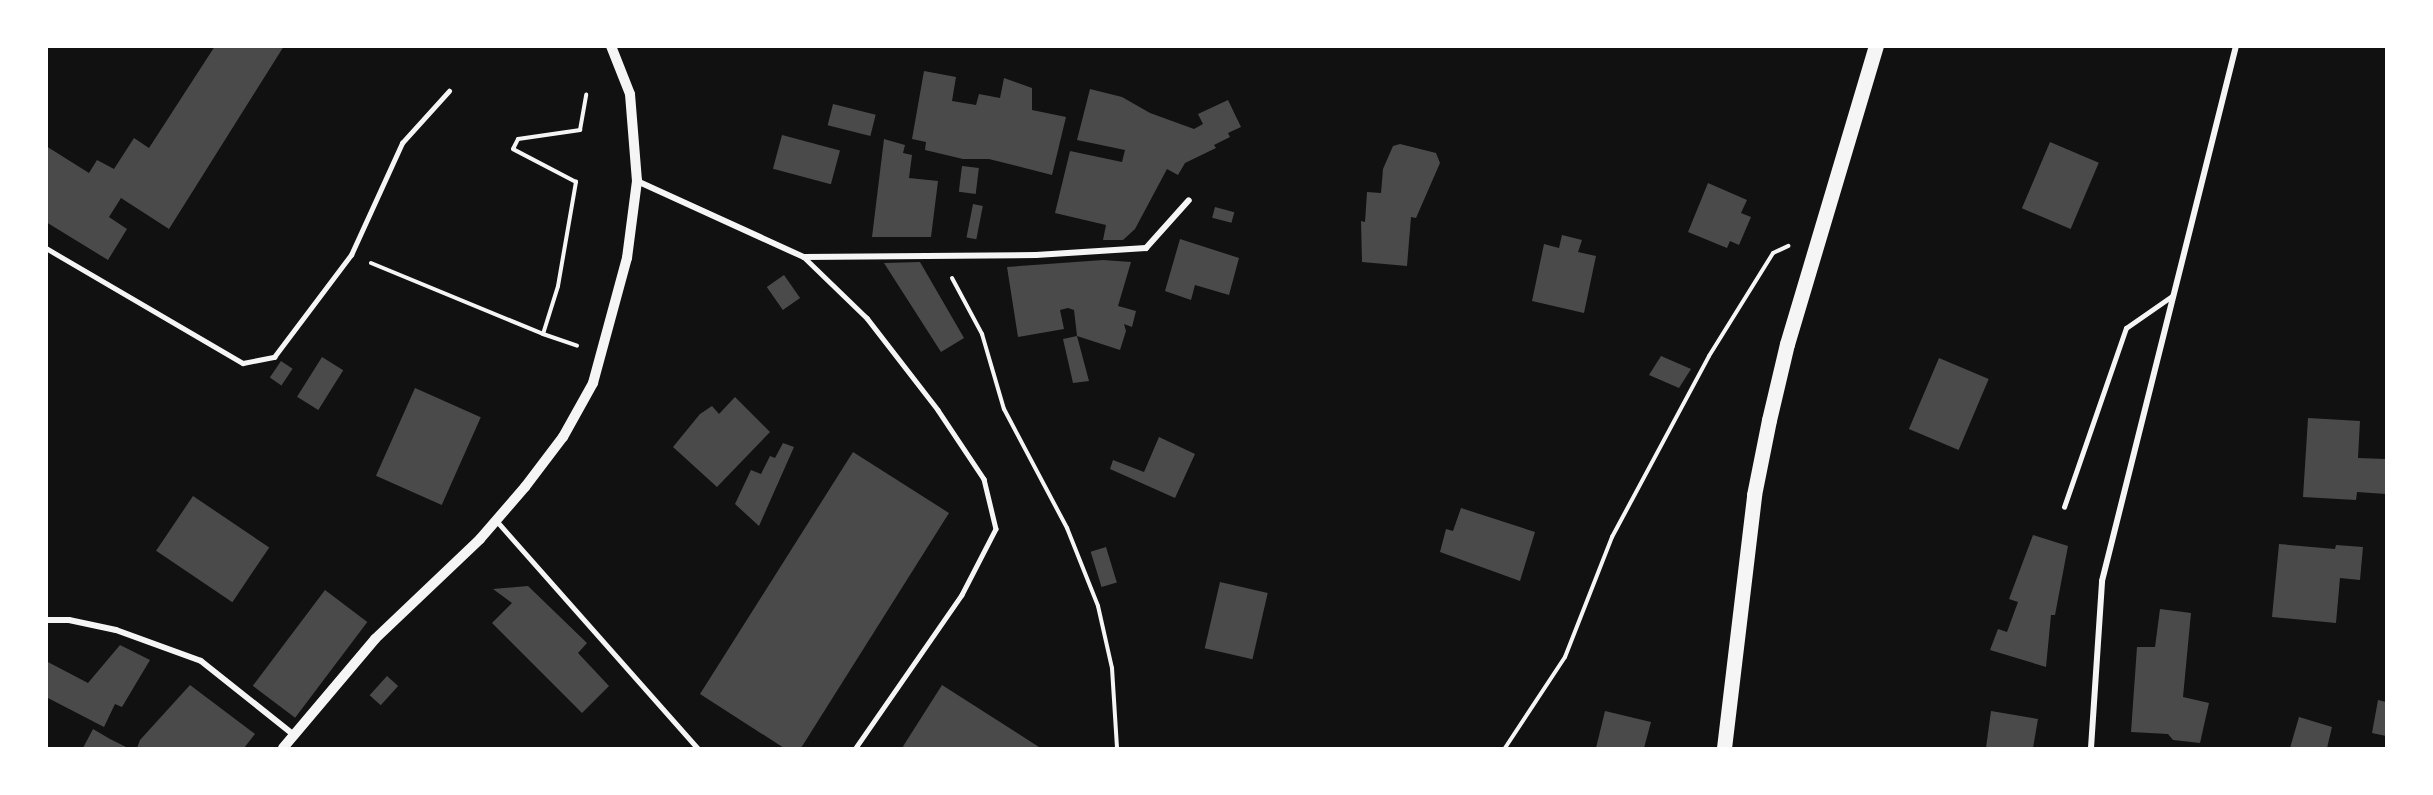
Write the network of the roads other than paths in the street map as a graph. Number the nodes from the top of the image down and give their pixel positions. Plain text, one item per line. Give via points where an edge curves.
1 (611, 46) edge
2 (1876, 46) edge
3 (2236, 46) edge
4 (449, 91) dead end
5 (637, 181) junction
6 (1189, 200) dead end
7 (46, 248) edge
8 (804, 257) junction
9 (2172, 296) junction
10 (2064, 507) dead end
11 (496, 520) junction
12 (46, 620) edge
13 (294, 735) junction
14 (283, 748) edge
15 (698, 748) edge
16 (856, 748) edge
17 (1724, 748) edge
18 (2091, 748) edge

1 - 5 street via 630,94
2 - 17 main road via 1785,355 1754,495
3 - 9 street
4 - 7 lane via 402,143 351,255 274,357 243,363
5 - 8 street
5 - 11 street via 627,258 593,384 563,437
6 - 8 street via 1146,248 1036,255
8 - 16 lane via 867,318 938,410 984,478 996,529 962,595
9 - 10 lane via 2126,328
9 - 18 street via 2102,581
11 - 13 street via 375,639
11 - 15 lane
12 - 13 street via 69,620 116,630 201,661
13 - 14 street

